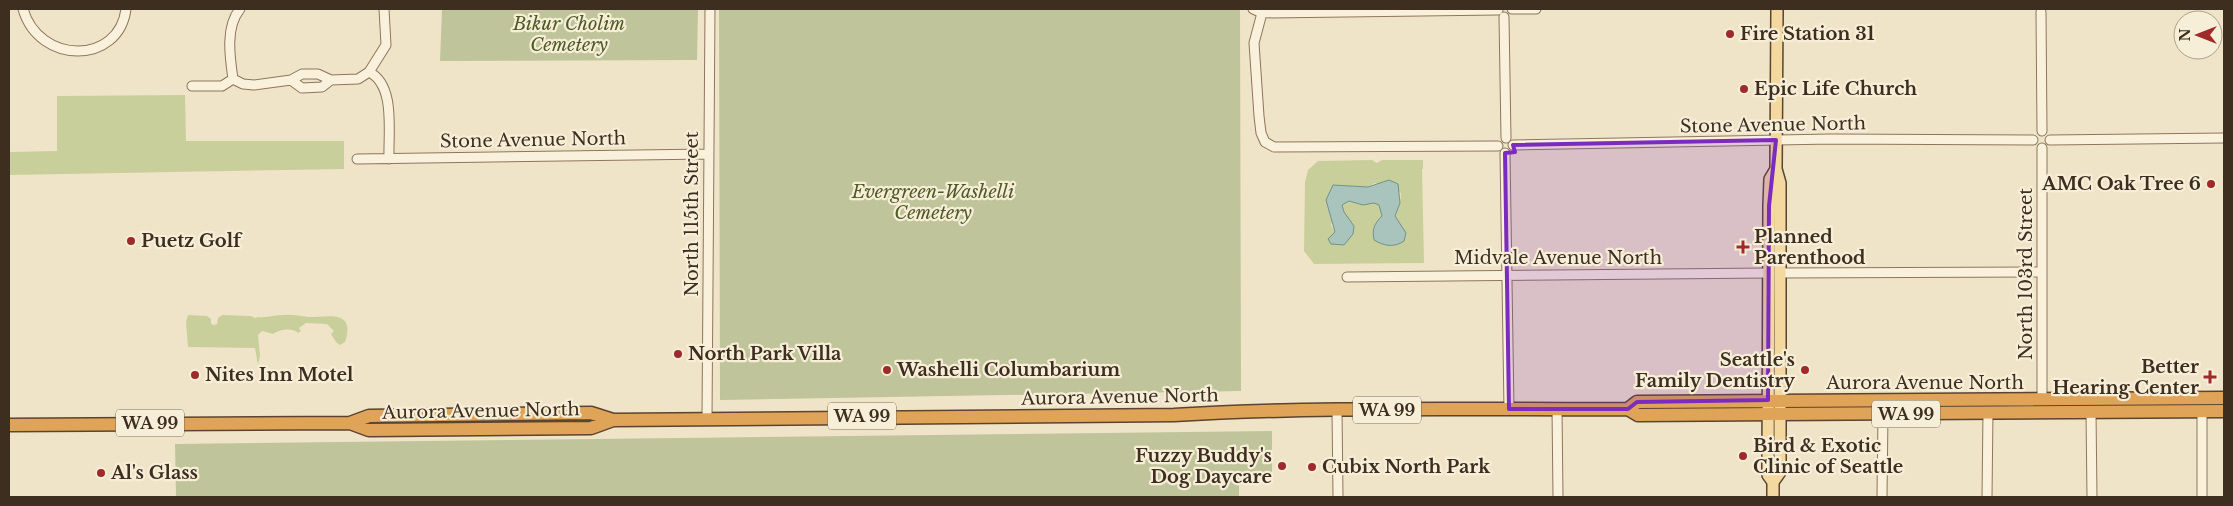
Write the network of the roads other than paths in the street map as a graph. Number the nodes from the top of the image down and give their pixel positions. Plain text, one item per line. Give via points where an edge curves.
1 (23, 9) edge
2 (126, 9) edge
3 (240, 9) edge
4 (384, 9) edge
5 (710, 9) edge
6 (1254, 9) edge
7 (1512, 9) edge
8 (1536, 9) edge
9 (1777, 9) edge
10 (2041, 10) edge
11 (1500, 12) edge
12 (1262, 14) junction
13 (369, 72) junction
14 (233, 79) junction
15 (291, 80) junction
16 (331, 80) junction
17 (192, 86) dead end
18 (2042, 131) junction
19 (1506, 138) junction
20 (2224, 138) edge
21 (1776, 140) junction
22 (2033, 140) junction
23 (2050, 140) junction
24 (1498, 146) junction
25 (1513, 146) junction
26 (2042, 148) junction
27 (1505, 153) junction
28 (709, 154) junction
29 (357, 159) dead end
30 (390, 159) junction
31 (2042, 272) junction
32 (1775, 273) junction
33 (1506, 274) junction
34 (1347, 277) dead end
35 (2224, 398) edge
36 (1774, 400) junction
37 (2042, 400) junction
38 (1557, 409) junction
39 (1628, 409) junction
40 (1337, 410) junction
41 (1509, 410) junction
42 (2202, 411) junction
43 (2224, 411) edge
44 (1988, 412) junction
45 (2091, 412) junction
46 (1774, 414) junction
47 (1883, 414) junction
48 (707, 418) junction
49 (9, 425) edge
50 (1338, 497) edge
51 (1558, 497) edge
52 (1773, 497) edge
53 (1882, 497) edge
54 (1987, 497) edge
55 (2092, 497) edge
56 (2202, 497) edge

1 - 2 street via 39,38 73,52 95,47 112,36 120,27
3 - 14 street via 231,30
4 - 13 street via 386,45
5 - 28 street, North 115th Street
6 - 12 street
7 - 8 street
7 - 11 street via 1509,15
9 - 21 main road
10 - 18 street
11 - 12 street
11 - 19 street
12 - 24 street via 1254,43 1259,116 1265,142 1274,147
13 - 16 street via 353,80
13 - 30 street via 379,78 386,91
14 - 15 street via 254,85
14 - 17 street via 220,86
15 - 16 street via 299,75 318,74
15 - 16 street via 302,88 322,87
18 - 22 street
18 - 23 street
19 - 24 street
19 - 25 street
20 - 23 street
21 - 22 street, Stone Avenue North
21 - 25 street, Stone Avenue North
21 - 32 main road via 1776,168 1770,179
22 - 26 street
23 - 26 street via 2047,147
24 - 27 street
25 - 27 street
26 - 31 street, North 103rd Street
27 - 33 street
28 - 30 street, Stone Avenue North
28 - 48 street, North 115th Street
29 - 30 street, Stone Avenue North
31 - 32 street, Midvale Avenue North
31 - 37 street, North 103rd Street
32 - 33 street, Midvale Avenue North
32 - 36 main road
33 - 34 street, Midvale Avenue North
33 - 41 street
35 - 37 highway, Aurora Avenue North / WA 99
36 - 37 highway, Aurora Avenue North / WA 99
36 - 39 highway, Aurora Avenue North / WA 99 via 1637,402
36 - 46 main road
38 - 39 highway, Aurora Avenue North / WA 99
38 - 41 highway, Aurora Avenue North / WA 99
38 - 51 street
39 - 46 highway, Aurora Avenue North / WA 99 via 1638,415
40 - 41 highway, Aurora Avenue North / WA 99
40 - 48 highway, Aurora Avenue North / WA 99 via 1165,415
40 - 50 street
42 - 43 highway, Aurora Avenue North / WA 99
42 - 45 highway, Aurora Avenue North / WA 99
42 - 56 street
44 - 45 highway, Aurora Avenue North / WA 99
44 - 47 highway, Aurora Avenue North / WA 99
44 - 54 street
45 - 55 street
46 - 47 highway, Aurora Avenue North / WA 99
46 - 52 main road via 1780,472 1773,482
47 - 53 street
48 - 49 highway, Aurora Avenue North / WA 99 via 613,420 591,413 369,416 350,423

